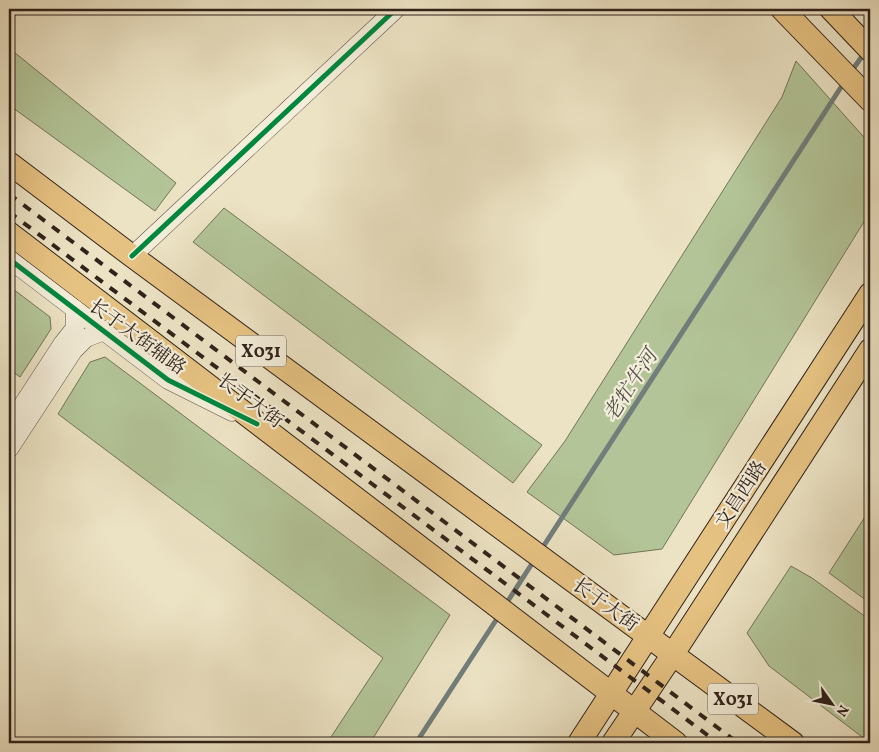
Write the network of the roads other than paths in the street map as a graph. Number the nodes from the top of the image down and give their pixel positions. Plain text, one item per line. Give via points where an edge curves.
1 (396, 9) edge
2 (782, 9) edge
3 (835, 12) edge
4 (870, 50) edge
5 (870, 100) edge
6 (9, 163) edge
7 (9, 233) edge
8 (132, 256) junction
9 (9, 259) edge
10 (870, 294) edge
11 (75, 309) junction
12 (104, 331) junction
13 (870, 350) edge
14 (257, 424) junction
15 (9, 426) edge
16 (9, 449) edge
17 (648, 635) junction
18 (673, 654) junction
19 (611, 694) junction
20 (634, 711) junction
21 (579, 743) edge
22 (613, 743) edge
23 (676, 743) edge
24 (793, 743) edge

1 - 8 street
2 - 5 main road
3 - 4 main road
6 - 8 main road, 长于大街 / X031
7 - 14 main road, 长于大街
8 - 17 main road, 长于大街 / X031
9 - 11 street, 长于大街辅路
10 - 17 main road, 文昌西路
11 - 12 street, 长于大街辅路
11 - 15 street via 75,328
12 - 14 street, 长于大街辅路 via 168,380
12 - 16 street via 86,338 73,351
13 - 18 main road, 文昌西路
14 - 19 main road, 长于大街
17 - 18 main road, 长于大街 / X031
17 - 19 main road, 文昌西路
18 - 20 main road, 文昌西路
18 - 24 main road, 长于大街 / X031
19 - 20 main road, 长于大街
19 - 21 main road, 文昌西路
20 - 22 main road, 文昌西路
20 - 23 main road, 长于大街

